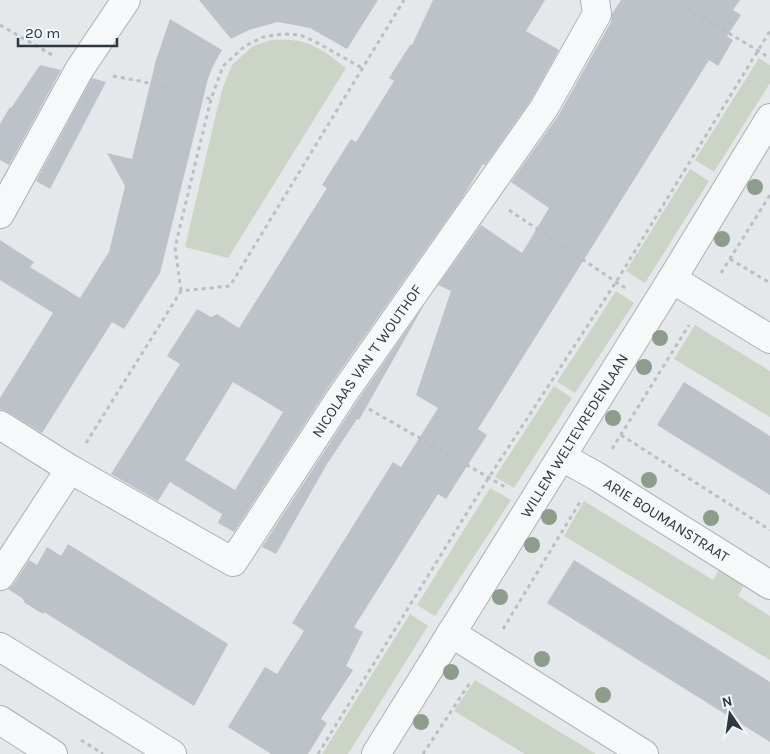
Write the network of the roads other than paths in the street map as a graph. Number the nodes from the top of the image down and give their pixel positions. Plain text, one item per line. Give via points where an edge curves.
1 (126, 0) edge
2 (595, 0) edge
3 (770, 118) edge
4 (0, 214) edge
5 (672, 279) junction
6 (770, 339) edge
7 (0, 425) edge
8 (562, 457) junction
9 (70, 469) junction
10 (0, 576) edge
11 (770, 585) edge
12 (451, 633) junction
13 (0, 647) edge
14 (0, 720) edge
15 (53, 754) edge
16 (172, 754) edge
17 (376, 754) edge
18 (644, 754) edge

1 - 4 street via 79,70
2 - 9 street, NICOLAAS VAN 'T WOUTHOF via 597,14 544,108 343,394 233,562
3 - 5 street, WILLEM WELTEVREDENLAAN
5 - 6 street
5 - 8 street, WILLEM WELTEVREDENLAAN
7 - 9 street, NICOLAAS VAN 'T WOUTHOF
8 - 11 street, ARIE BOUMANSTRAAT
8 - 12 street, WILLEM WELTEVREDENLAAN
9 - 10 street
12 - 17 street, WILLEM WELTEVREDENLAAN
12 - 18 street
13 - 16 street
14 - 15 street

